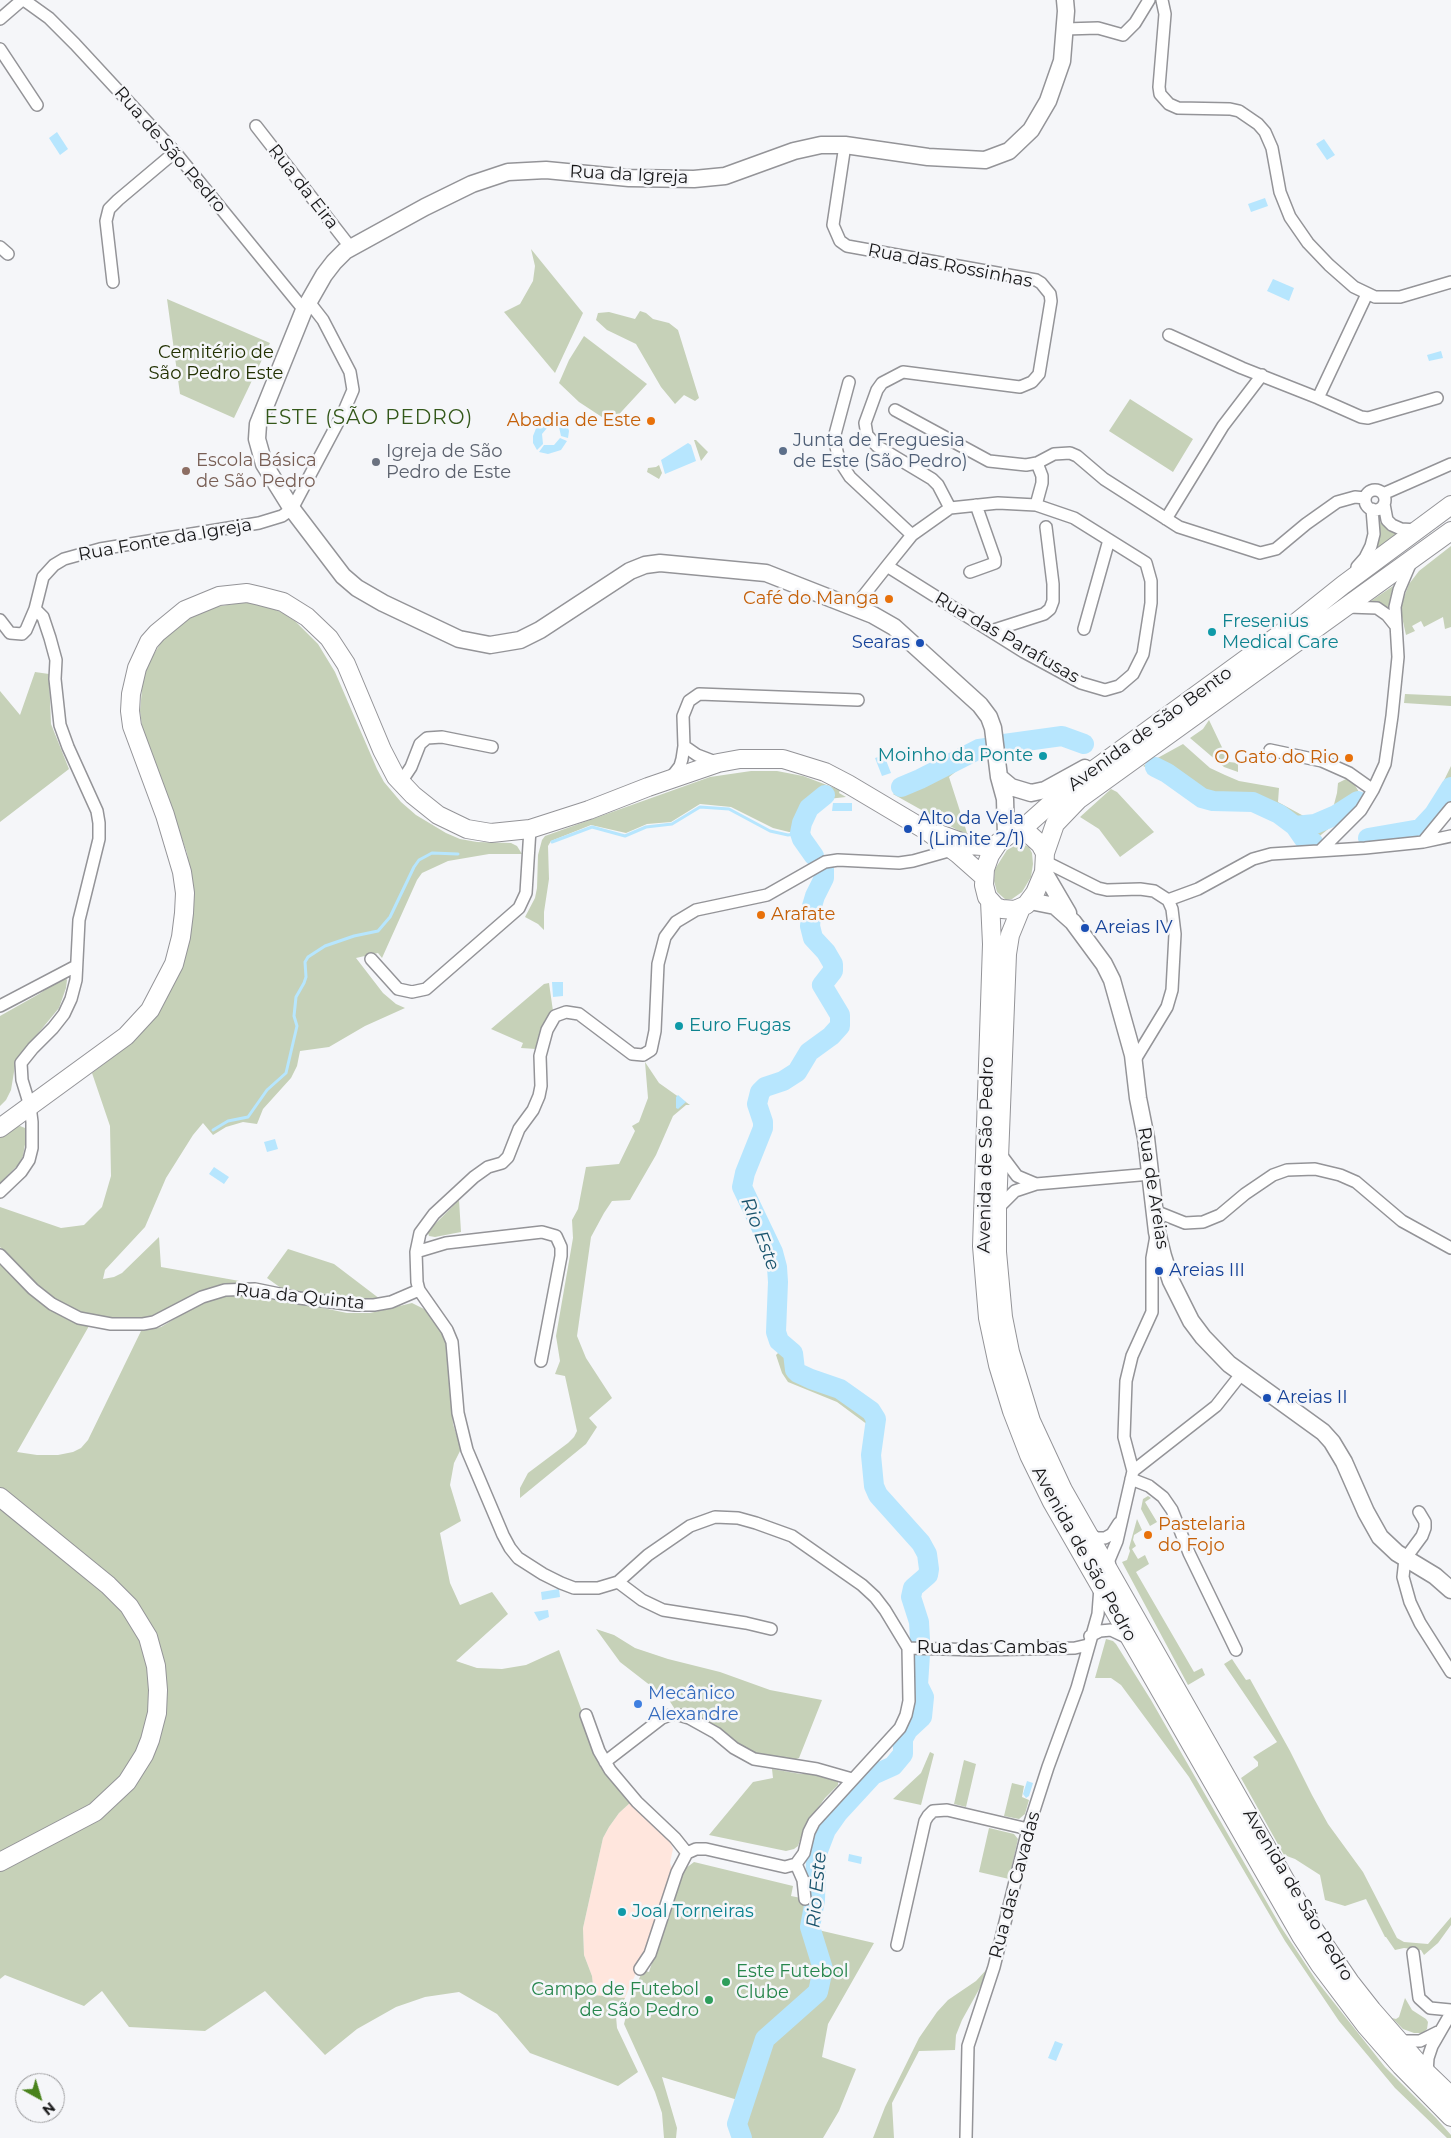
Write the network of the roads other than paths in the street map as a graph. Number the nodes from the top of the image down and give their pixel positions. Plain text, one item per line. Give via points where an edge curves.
1 (23, 0) edge
2 (1065, 0) edge
3 (1149, 0) edge
4 (1162, 0) edge
5 (0, 19) edge
6 (1065, 29) junction
7 (0, 49) edge
8 (37, 106) dead end
9 (256, 126) dead end
10 (845, 145) junction
11 (175, 152) junction
12 (351, 248) junction
13 (113, 282) dead end
14 (1451, 282) edge
15 (1367, 294) junction
16 (306, 306) junction
17 (1170, 335) dead end
18 (1262, 376) junction
19 (849, 382) dead end
20 (1318, 398) junction
21 (1437, 398) dead end
22 (896, 410) dead end
23 (1037, 463) junction
24 (1451, 464) edge
25 (1365, 498) junction
26 (1384, 499) junction
27 (976, 505) junction
28 (1036, 505) junction
29 (1451, 506) edge
30 (950, 508) junction
31 (292, 509) junction
32 (1372, 509) junction
33 (1166, 520) junction
34 (1046, 527) dead end
35 (1418, 530) junction
36 (1451, 531) edge
37 (912, 535) junction
38 (1109, 540) junction
39 (1413, 558) junction
40 (887, 566) junction
41 (970, 572) dead end
42 (1343, 585) junction
43 (1346, 607) junction
44 (35, 609) junction
45 (853, 609) junction
46 (0, 620) edge
47 (1394, 625) junction
48 (1084, 629) dead end
49 (991, 631) junction
50 (858, 700) dead end
51 (492, 747) dead end
52 (1120, 750) junction
53 (1270, 750) dead end
54 (690, 766) junction
55 (999, 777) junction
56 (401, 782) junction
57 (1373, 790) junction
58 (1448, 812) edge
59 (530, 829) junction
60 (926, 831) junction
61 (1451, 835) edge
62 (1007, 838) junction
63 (1423, 842) junction
64 (969, 845) junction
65 (952, 850) junction
66 (1321, 850) junction
67 (1045, 862) junction
68 (984, 877) junction
69 (1168, 900) junction
70 (990, 901) junction
71 (1026, 904) junction
72 (1073, 922) junction
73 (372, 959) dead end
74 (76, 966) junction
75 (0, 1006) edge
76 (1133, 1063) junction
77 (30, 1106) junction
78 (0, 1128) edge
79 (999, 1152) junction
80 (1151, 1174) junction
81 (1036, 1184) junction
82 (0, 1192) edge
83 (997, 1209) junction
84 (1155, 1211) junction
85 (1157, 1232) junction
86 (1451, 1248) edge
87 (416, 1252) junction
88 (0, 1255) edge
89 (419, 1290) junction
90 (541, 1361) dead end
91 (1242, 1373) junction
92 (1132, 1475) junction
93 (0, 1497) edge
94 (1419, 1512) dead end
95 (1121, 1519) junction
96 (1088, 1533) junction
97 (1405, 1558) junction
98 (1105, 1578) junction
99 (618, 1582) junction
100 (1451, 1590) edge
101 (771, 1629) dead end
102 (1133, 1640) junction
103 (1089, 1641) junction
104 (908, 1648) junction
105 (1236, 1650) dead end
106 (1451, 1672) edge
107 (586, 1715) dead end
108 (605, 1762) junction
109 (852, 1779) junction
110 (1028, 1829) junction
111 (687, 1853) junction
112 (0, 1862) edge
113 (796, 1864) junction
114 (805, 1899) dead end
115 (897, 1945) dead end
116 (1414, 1953) dead end
117 (640, 1969) dead end
118 (1430, 2008) junction
119 (1451, 2012) edge
120 (1440, 2030) junction
121 (1398, 2041) junction
122 (1428, 2073) junction
123 (1451, 2096) edge
124 (1451, 2117) edge
125 (966, 2138) edge

1 - 5 street
1 - 11 street, Rua de São Pedro via 75,44
2 - 6 street, Rua da Igreja
3 - 6 street via 1123,35 1098,28
4 - 15 street via 1165,14 1160,94 1178,108 1230,109 1258,124 1272,148 1280,192 1290,217 1329,265
6 - 10 street, Rua da Igreja via 1062,61 1048,101 1031,130 1009,151 985,160 928,157
7 - 8 street
9 - 12 street, Rua da Eira
10 - 12 street, Rua da Igreja via 812,147 725,176 694,179 629,178 546,170 508,172 472,184
10 - 30 street, Rua das Rossinhas via 833,225 840,241 847,246 1036,280 1050,294 1052,301 1039,374 1032,382 1020,387 903,372 877,390 865,423 867,435 878,446 932,479
11 - 13 street via 110,209 106,221
11 - 16 street, Rua de São Pedro
12 - 16 street, Rua da Igreja via 334,262
14 - 15 street via 1400,297
15 - 20 street
16 - 31 street, Rua da Igreja via 258,424 257,439 264,464
16 - 31 street, Rua de São Pedro via 323,320 350,372 353,390
17 - 18 street
18 - 20 street
18 - 33 street via 1223,426
19 - 37 street via 834,438 839,460 853,480
20 - 21 street via 1368,418
22 - 23 street via 989,461 1014,465
23 - 28 street via 1042,483
23 - 33 street via 1054,454 1077,456 1104,479
24 - 26 street
25 - 26 street via 1375,490
25 - 32 street
25 - 33 street via 1337,502 1276,549 1260,553 1215,540
26 - 32 street via 1381,507
26 - 35 street via 1387,520 1392,525
27 - 28 street, Rua das Parafusas
27 - 30 street, Rua das Parafusas
27 - 41 street via 995,563
28 - 38 street, Rua das Parafusas via 1074,518
29 - 35 main road, Avenida de São Bento
30 - 37 street
31 - 44 street, Rua Fonte da Igreja via 282,516 259,523 100,549 64,559 43,577
31 - 45 street, Rua da Igreja via 333,565 357,588 458,639 490,645 520,640 630,571 660,563 766,573
32 - 42 street via 1374,534 1371,546
34 - 49 street via 1053,584 1050,609 1044,614
35 - 42 main road, Avenida de São Bento
36 - 39 main road, Avenida de São Bento
37 - 40 street
38 - 48 street
38 - 49 street, Rua das Parafusas via 1146,563 1151,581 1143,654 1133,674 1118,686 1105,690 1081,683
39 - 43 main road, Avenida de São Bento
39 - 47 street via 1399,590
40 - 45 street
40 - 49 street, Rua das Parafusas
42 - 52 main road, Avenida de São Bento
43 - 47 street via 1377,608
43 - 67 main road, Avenida de São Bento via 1078,800 1055,824
44 - 46 street, Rua Fonte da Igreja via 22,634 10,633
44 - 74 street via 42,617 56,660 60,725 97,811 99,823 96,853 79,920
45 - 55 street, Rua da Igreja via 894,627 980,705 993,728
47 - 57 street via 1399,645 1392,716 1385,764
50 - 54 street via 699,694 689,701 683,716 684,746
51 - 56 street via 442,737 427,738 420,744 411,768
52 - 55 street via 1039,792 1018,791
52 - 62 main road, Avenida de São Bento
53 - 57 street via 1322,761 1349,773
54 - 59 main road via 670,779
54 - 60 main road via 740,759 783,759 802,764 848,784
55 - 62 street, Rua da Igreja via 1005,799 1017,819
56 - 59 main road via 438,815 466,829 491,832
56 - 77 main road via 382,750 346,664 329,638 308,617 282,602 247,593 219,596 185,610 166,625 149,642 137,668 130,711 139,748 168,823 182,872 184,914 176,955 161,991 138,1024 89,1065
57 - 66 street via 1361,810
58 - 61 street
58 - 63 street
59 - 73 street via 526,893 519,908 426,989 412,992 398,989
60 - 64 main road
60 - 65 main road
61 - 63 street
62 - 64 main road
62 - 67 main road via 1036,838
62 - 68 main road via 987,861
63 - 66 street
64 - 65 main road
65 - 68 main road
65 - 87 street via 898,863 825,862 767,895 696,910 676,922 665,937 658,964 651,1050 643,1055 632,1054 579,1014 566,1012 555,1016 547,1030 540,1056 539,1096 519,1129 508,1157 474,1176 434,1214 420,1233
66 - 69 street via 1287,851 1253,859 1198,890
67 - 69 street via 1098,888 1154,890
67 - 71 main road, Avenida de São Pedro via 1040,885
67 - 72 street, Rua de Areias
68 - 70 main road, Avenida de São Pedro
69 - 76 street via 1174,927 1172,990 1167,1007
70 - 71 main road via 1002,909
70 - 98 main road, Avenida de São Pedro via 992,958 982,1210 988,1318 998,1365 1029,1455 1052,1502
71 - 72 street, Rua de Areias via 1055,906
71 - 79 main road, Avenida de São Pedro via 1010,935 1007,954
72 - 76 street, Rua de Areias via 1112,980
74 - 75 street
74 - 77 street via 74,989 64,1014 22,1063 22,1080
76 - 80 street, Rua de Areias
77 - 78 main road
77 - 82 street via 33,1135 29,1160
79 - 81 street via 1017,1176
79 - 83 main road, Avenida de São Pedro
80 - 81 street
80 - 84 street, Rua de Areias
81 - 83 street via 1016,1191
83 - 96 main road, Avenida de São Pedro via 1001,1299 1019,1387 1045,1454
84 - 85 street, Rua de Areias
84 - 86 street via 1186,1223 1203,1222 1220,1214 1273,1175 1287,1170 1315,1169 1340,1174 1356,1182 1402,1221
85 - 91 street, Rua de Areias via 1171,1281 1191,1321 1216,1352
85 - 92 street via 1153,1242 1152,1312 1132,1356 1126,1381 1124,1437
87 - 89 street
87 - 90 street via 446,1243 542,1232 556,1236 561,1247 560,1256
88 - 89 street, Rua da Quinta via 32,1289 52,1304 78,1318 111,1324 154,1322 202,1297 225,1290 255,1289 299,1298 374,1305 391,1302
89 - 99 street, Rua das Cambas via 452,1342 458,1413 467,1450 510,1548 532,1568 574,1588 598,1588
91 - 92 street via 1216,1406
91 - 97 street, Rua de Areias via 1332,1442 1372,1524 1388,1546
92 - 95 street, Rua das Cavadas
92 - 105 street via 1163,1497 1172,1510
93 - 112 main road via 129,1606 148,1637 158,1690 150,1740 127,1782 95,1812
94 - 97 street via 1425,1528
95 - 96 street via 1112,1534 1105,1538
95 - 98 street, Rua das Cavadas
96 - 98 main road, Avenida de São Pedro
97 - 100 street, Rua de Areias
97 - 106 street via 1403,1577 1410,1602 1428,1638
98 - 102 main road, Avenida de São Pedro
98 - 103 street, Rua das Cavadas
98 - 121 main road, Avenida de São Pedro via 1309,1922 1350,1982
99 - 101 street via 642,1600 663,1610
99 - 104 street, Rua das Cambas via 648,1555 690,1526 715,1517 738,1518 792,1536 862,1585 886,1610
102 - 103 street, Rua das Cambas via 1111,1630 1100,1631
102 - 124 main road, Avenida de São Pedro via 1320,1966 1376,2037
103 - 104 street, Rua das Cambas via 1075,1648
103 - 110 street, Rua das Cavadas via 1077,1688
104 - 109 street via 910,1674 906,1715 891,1739
107 - 108 street
108 - 109 street via 662,1718 679,1715 716,1733 734,1748 754,1758
108 - 111 street via 637,1802
109 - 113 street via 814,1822 804,1853
110 - 115 street via 947,1810 933,1811 925,1821
110 - 125 street, Rua das Cavadas via 994,1966 968,2046
111 - 113 street via 706,1849 785,1867
111 - 117 street via 676,1872 650,1954
113 - 114 street via 803,1880
116 - 118 street via 1419,1998
118 - 119 street
118 - 120 street
119 - 120 street
120 - 121 street via 1420,2041
120 - 122 street via 1428,2058
121 - 122 main road, Avenida de São Pedro
122 - 123 main road, Avenida de São Pedro

